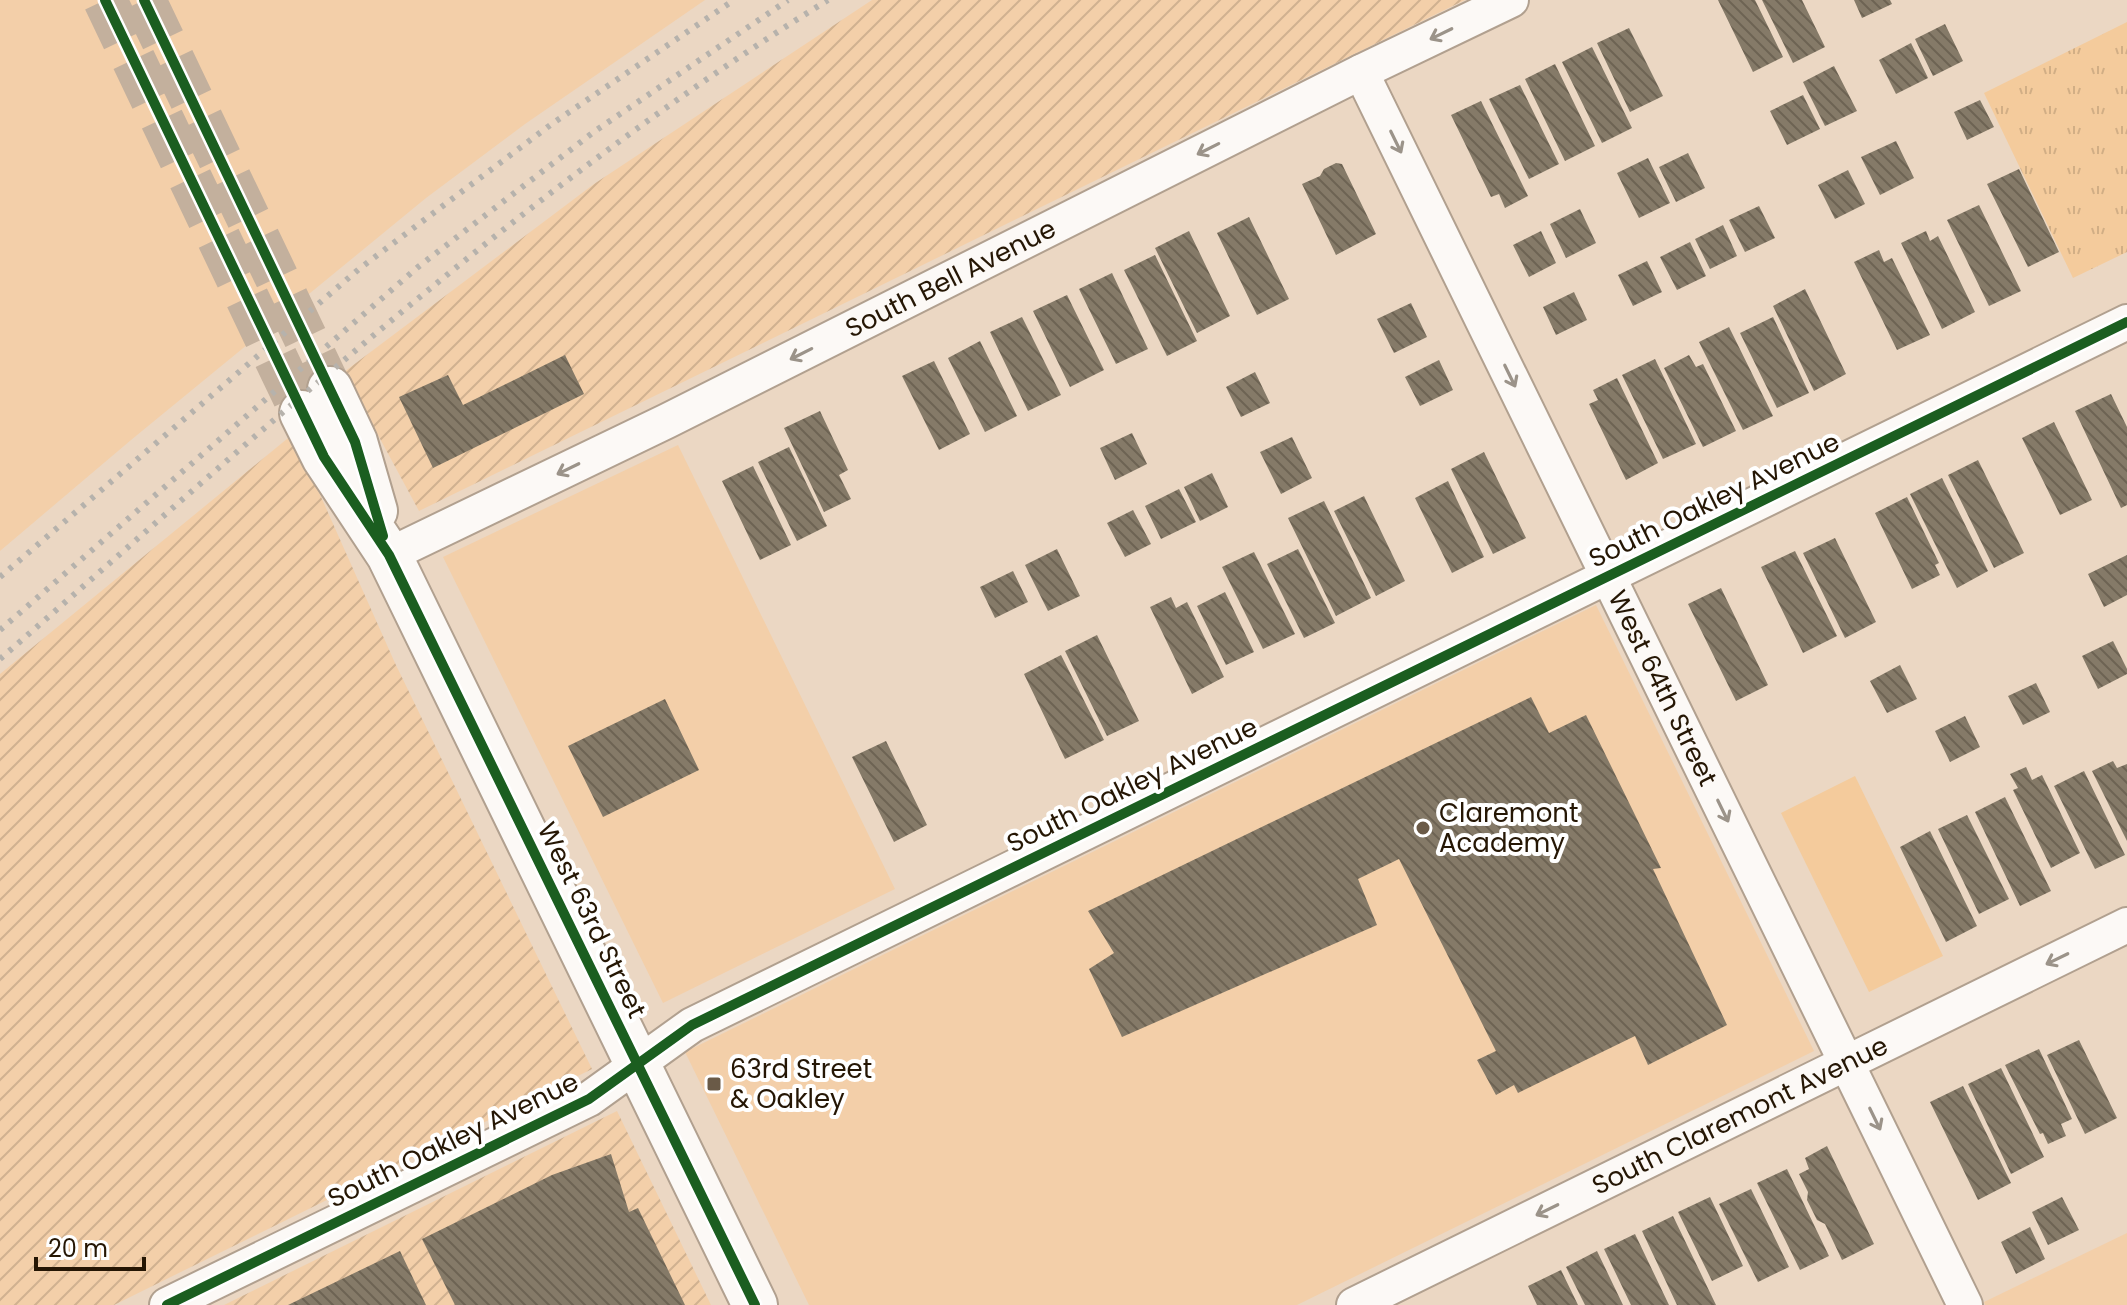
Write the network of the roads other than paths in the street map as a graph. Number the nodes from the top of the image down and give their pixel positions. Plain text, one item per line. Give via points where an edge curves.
1 (1511, 0) edge
2 (1361, 72) junction
3 (2127, 322) edge
4 (316, 401) tunnel mouth
5 (389, 555) junction
6 (1608, 576) junction
7 (2127, 925) edge
8 (1847, 1061) junction
9 (637, 1063) junction
10 (167, 1305) edge
11 (755, 1305) edge
12 (1354, 1305) edge
13 (1965, 1305) edge

1 -> 2 street, South Bell Avenue
2 -> 5 street, South Bell Avenue
2 -> 6 street, West 64th Street
3 - 6 street, South Oakley Avenue
4 - 5 main road, West 63rd Street via 324,457
5 - 9 main road, West 63rd Street
6 -> 8 street, West 64th Street
6 - 9 street, South Oakley Avenue via 692,1025
7 -> 8 street, South Claremont Avenue
8 -> 12 street, South Claremont Avenue
8 -> 13 street, West 64th Street
9 - 10 street, South Oakley Avenue via 589,1099
9 - 11 main road, West 63rd Street

